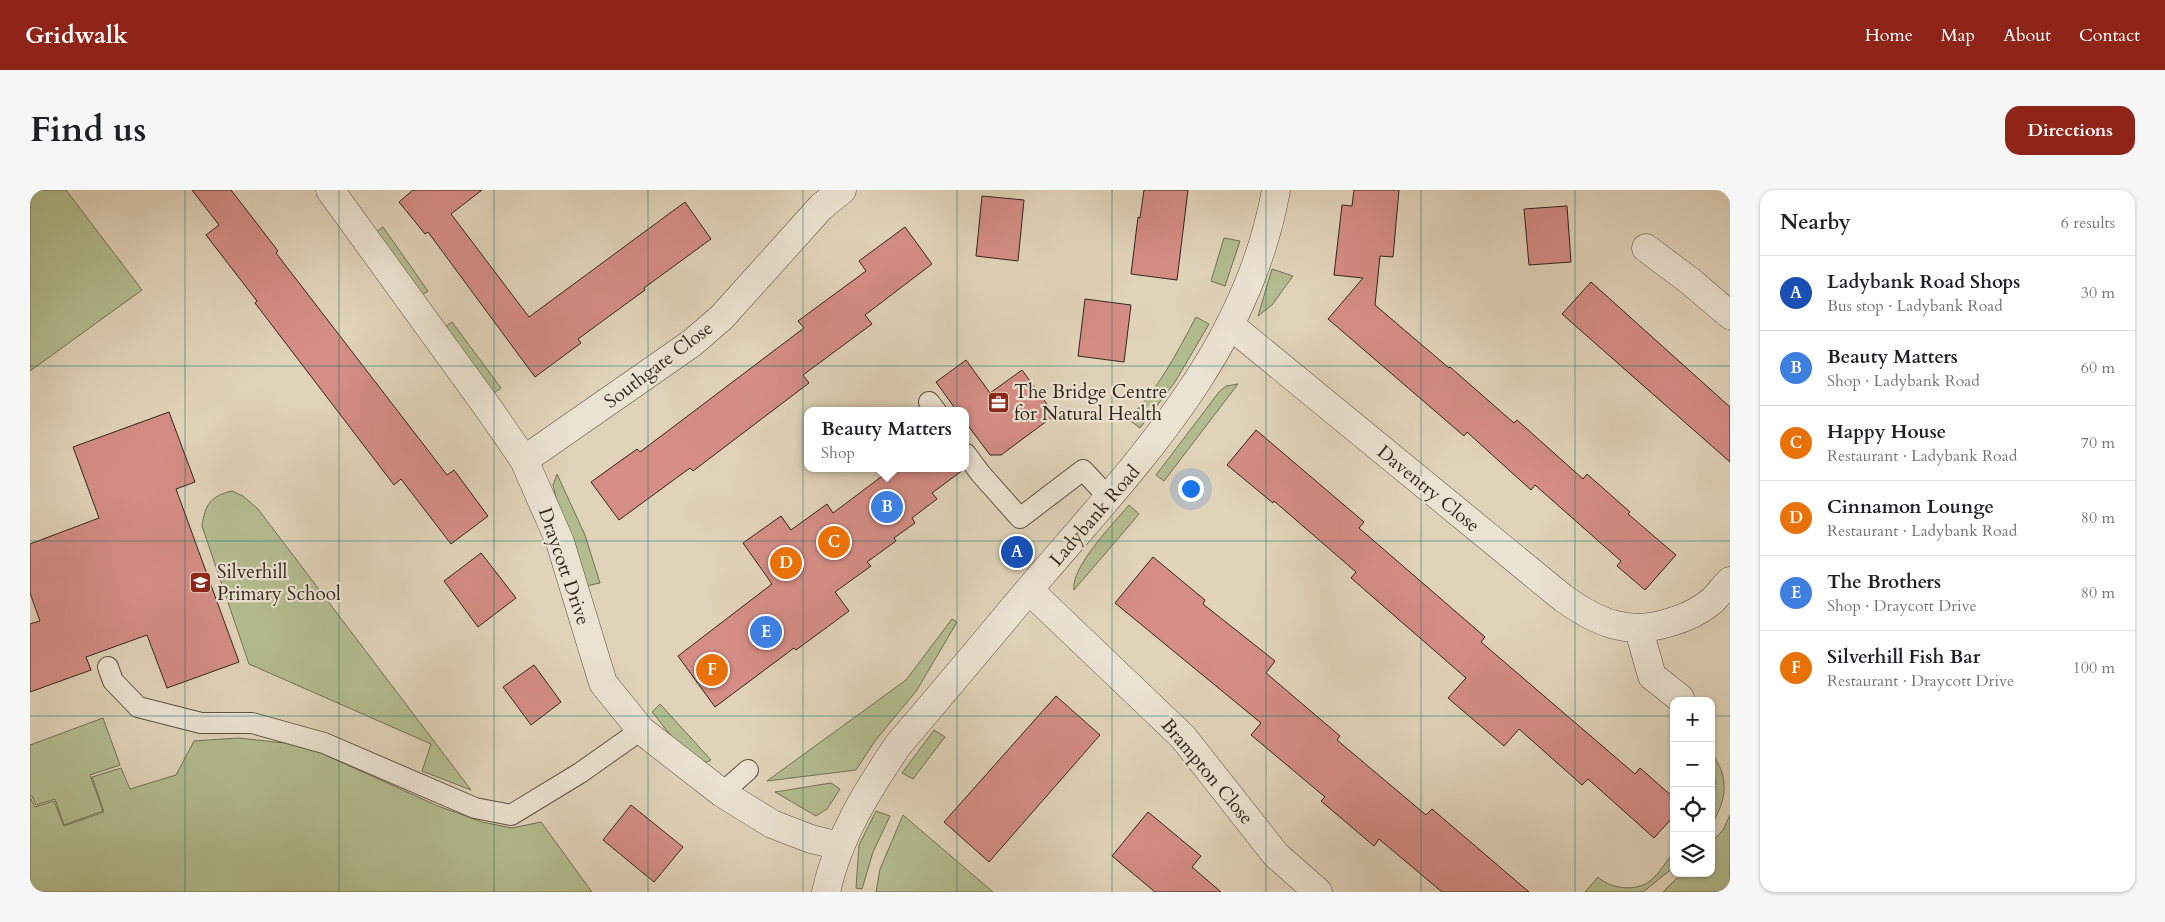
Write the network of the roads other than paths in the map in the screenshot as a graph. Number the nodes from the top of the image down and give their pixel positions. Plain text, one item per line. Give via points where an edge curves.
1 (330, 190) edge
2 (842, 190) edge
3 (1276, 190) edge
4 (1646, 248) dead end
5 (1730, 315) edge
6 (1230, 325) junction
7 (969, 458) edge
8 (524, 460) junction
9 (1109, 498) junction
10 (1730, 581) edge
11 (1030, 591) junction
12 (1639, 630) junction
13 (108, 667) dead end
14 (1679, 697) edge
15 (641, 730) junction
16 (748, 770) dead end
17 (722, 793) junction
18 (840, 846) junction
19 (826, 892) edge
20 (1318, 892) edge

1 - 8 street, Draycott Drive
2 - 8 street, Southgate Close via 821,207 722,317 692,342
3 - 6 street, Ladybank Road via 1260,256
4 - 5 street
6 - 9 street, Ladybank Road via 1192,391
6 - 12 street, Daventry Close via 1563,598 1598,619
7 - 9 lane via 1020,518 1083,470
8 - 15 street, Draycott Drive via 560,542 603,684
9 - 11 street, Ladybank Road
10 - 12 street, Daventry Close via 1712,601 1695,613
11 - 18 street, Ladybank Road via 898,745 872,783
11 - 20 street, Brampton Close via 1183,737 1276,854
12 - 14 street via 1652,676
13 - 15 lane via 113,681 138,707 200,723 252,722 324,743 475,808 511,815 580,773
15 - 17 street, Draycott Drive
16 - 17 lane
17 - 18 street, Draycott Drive via 772,824
18 - 19 street, Ladybank Road

